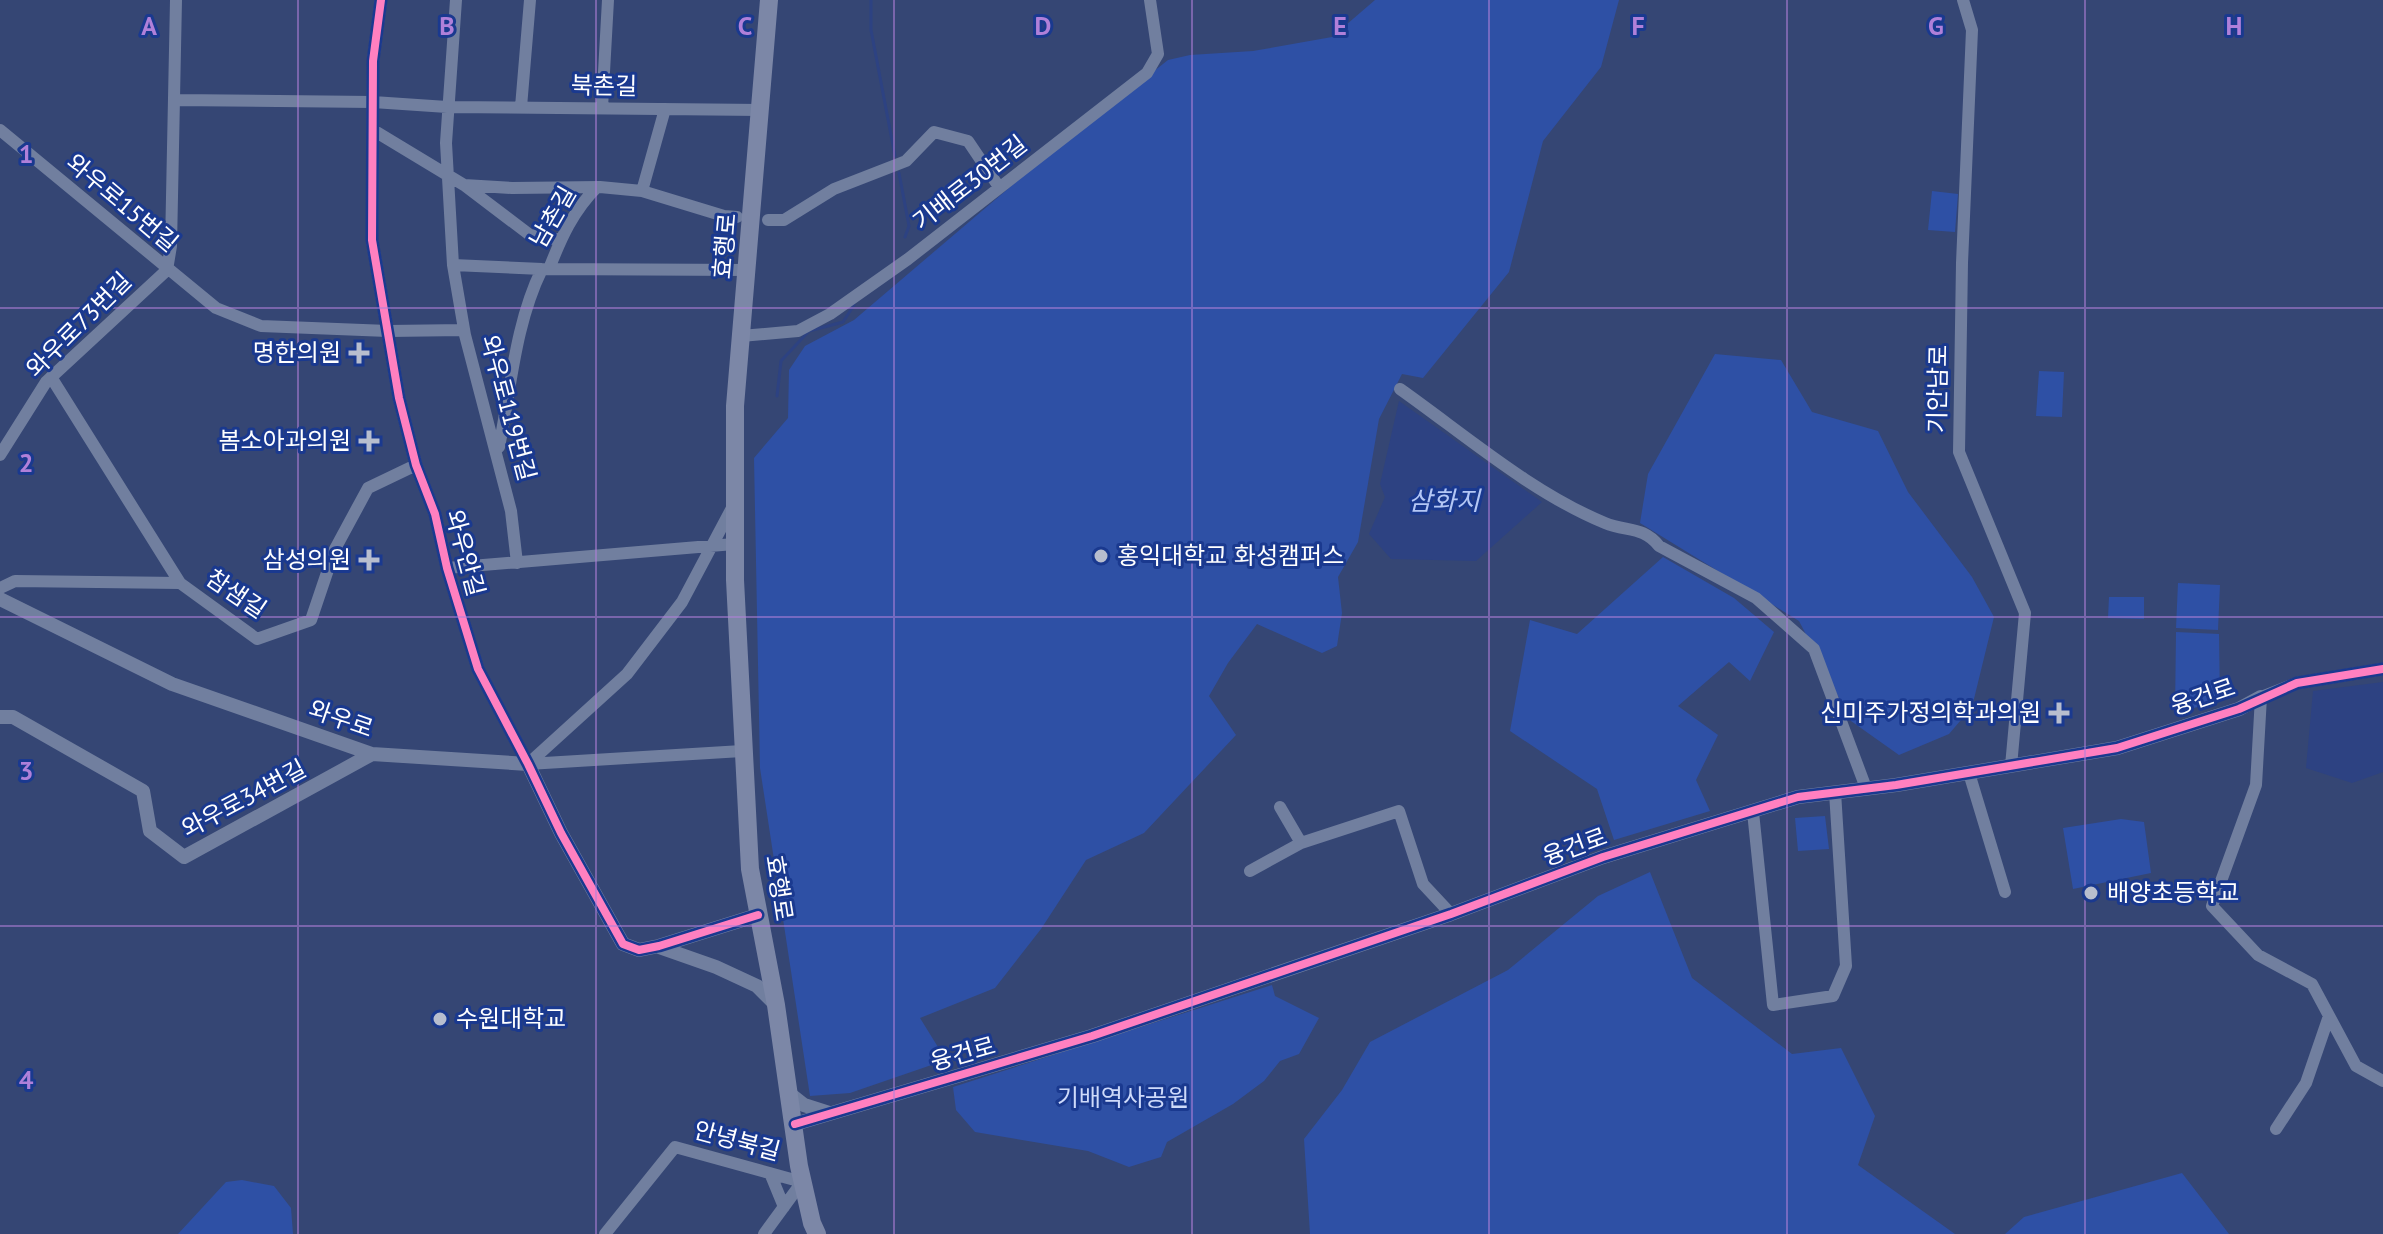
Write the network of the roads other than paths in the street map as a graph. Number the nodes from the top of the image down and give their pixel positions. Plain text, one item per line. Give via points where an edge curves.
1 (176, 0) edge
2 (381, 0) edge
3 (456, 0) edge
4 (530, 0) edge
5 (608, 0) edge
6 (769, 0) edge
7 (1150, 0) edge
8 (1963, 0) edge
9 (174, 100) junction
10 (373, 102) junction
11 (447, 107) junction
12 (521, 107) junction
13 (602, 108) junction
14 (665, 109) junction
15 (761, 110) junction
16 (0, 130) edge
17 (373, 130) junction
18 (447, 174) junction
19 (464, 185) junction
20 (597, 187) junction
21 (999, 187) junction
22 (642, 191) junction
23 (737, 217) dead end
24 (768, 220) dead end
25 (560, 240) junction
26 (453, 265) junction
27 (546, 269) junction
28 (167, 270) junction
29 (747, 270) junction
30 (464, 330) junction
31 (388, 331) junction
32 (741, 336) junction
33 (51, 377) junction
34 (1400, 389) dead end
35 (498, 453) junction
36 (0, 455) edge
37 (416, 465) junction
38 (735, 501) junction
39 (734, 544) junction
40 (712, 546) junction
41 (517, 563) junction
42 (447, 568) junction
43 (180, 583) junction
44 (0, 588) edge
45 (0, 599) edge
46 (2383, 669) edge
47 (2261, 697) junction
48 (0, 717) edge
49 (742, 751) junction
50 (372, 754) junction
51 (528, 764) junction
52 (2011, 766) junction
53 (1969, 773) junction
54 (1866, 788) junction
55 (1835, 792) junction
56 (1280, 807) dead end
57 (1753, 812) junction
58 (1301, 843) junction
59 (1250, 871) dead end
60 (2005, 892) dead end
61 (1451, 914) junction
62 (758, 915) junction
63 (659, 946) junction
64 (776, 1005) junction
65 (2329, 1016) junction
66 (2383, 1081) edge
67 (790, 1094) junction
68 (830, 1114) junction
69 (795, 1124) junction
70 (2276, 1129) dead end
71 (770, 1173) junction
72 (802, 1182) junction
73 (784, 1207) junction
74 (605, 1234) edge
75 (764, 1234) edge
76 (817, 1234) edge

1 - 9 street
2 - 10 street, 와우안길
3 - 11 street, 와우로119번길
4 - 12 street
5 - 13 street
6 - 15 main road, 효행로
7 - 21 street, 기배로30번길 via 1158,54 1147,73
8 - 52 street, 기안남로 via 1972,30 1959,452 2025,613
9 - 10 street, 북촌길
9 - 28 street
10 - 11 street, 북촌길
10 - 17 street, 와우안길
11 - 12 street, 북촌길
11 - 18 street, 와우로119번길
12 - 13 street, 북촌길
13 - 14 street, 북촌길
14 - 15 street, 북촌길
14 - 22 street
15 - 29 main road, 효행로
16 - 28 street, 와우로15번길
17 - 18 street
17 - 31 street, 와우안길 via 372,240
18 - 19 street
18 - 26 street, 와우로119번길
19 - 20 street
19 - 25 street via 530,235
20 - 22 street, 남촌길
20 - 25 street, 남촌길
21 - 24 street via 968,141 934,132 906,161 834,189 784,220
21 - 32 street, 기배로30번길 via 830,314 798,331
22 - 23 street, 남촌길
25 - 27 street, 남촌길
26 - 27 street
26 - 30 street, 와우로119번길
27 - 29 street
27 - 35 street, 남촌길 via 531,291 522,322
28 - 31 street, 와우로15번길 via 216,308 261,326
28 - 33 street, 와우로73번길
29 - 32 main road, 효행로
30 - 31 street, 와우로15번길
30 - 35 street, 와우로119번길
31 - 37 street, 와우안길
32 - 38 main road, 효행로
33 - 36 street, 와우로73번길
33 - 43 street, 참샘길
34 - 54 street via 1546,492 1607,524 1649,534 1659,546 1756,598 1814,649
35 - 41 street, 와우로119번길
37 - 42 street, 와우안길 via 435,514
37 - 43 street, 참샘길 via 368,488 335,549 311,620 257,639
38 - 39 main road, 효행로
38 - 40 street
39 - 40 street
39 - 49 main road, 효행로
40 - 41 street
40 - 51 street via 682,602 627,674
41 - 42 street
42 - 51 street, 와우안길 via 478,669
43 - 44 street via 15,581
45 - 50 street, 와우로 via 172,684
46 - 47 street, 융건로 via 2297,683
47 - 52 street, 융건로 via 2138,742
47 - 65 street via 2256,785 2212,906 2258,955 2312,984
48 - 50 street, 와우로34번길 via 13,717 143,791 150,831 184,857
49 - 51 street, 와우로
49 - 62 main road, 효행로
50 - 51 street, 와우로
51 - 63 street, 와우안길 via 623,944 639,950
52 - 53 street, 융건로
53 - 54 street, 융건로
53 - 60 street
54 - 55 street, 융건로
55 - 57 street, 융건로
55 - 57 street via 1846,966 1833,996 1773,1005
56 - 58 street
57 - 61 street, 융건로 via 1603,857
58 - 59 street
58 - 61 street via 1399,811 1423,884
61 - 68 street, 융건로 via 1092,1036
62 - 63 street, 와우안길
62 - 64 main road, 효행로
63 - 64 street via 757,986
64 - 67 main road, 효행로
65 - 66 street via 2356,1066
65 - 70 street via 2306,1083
67 - 68 street via 809,1108
67 - 69 main road, 효행로
68 - 69 street, 융건로
69 - 72 main road, 효행로
71 - 72 street, 안녕북길
71 - 73 street
71 - 74 street, 안녕북길 via 675,1147
72 - 73 street
72 - 76 main road, 효행로
73 - 75 street

